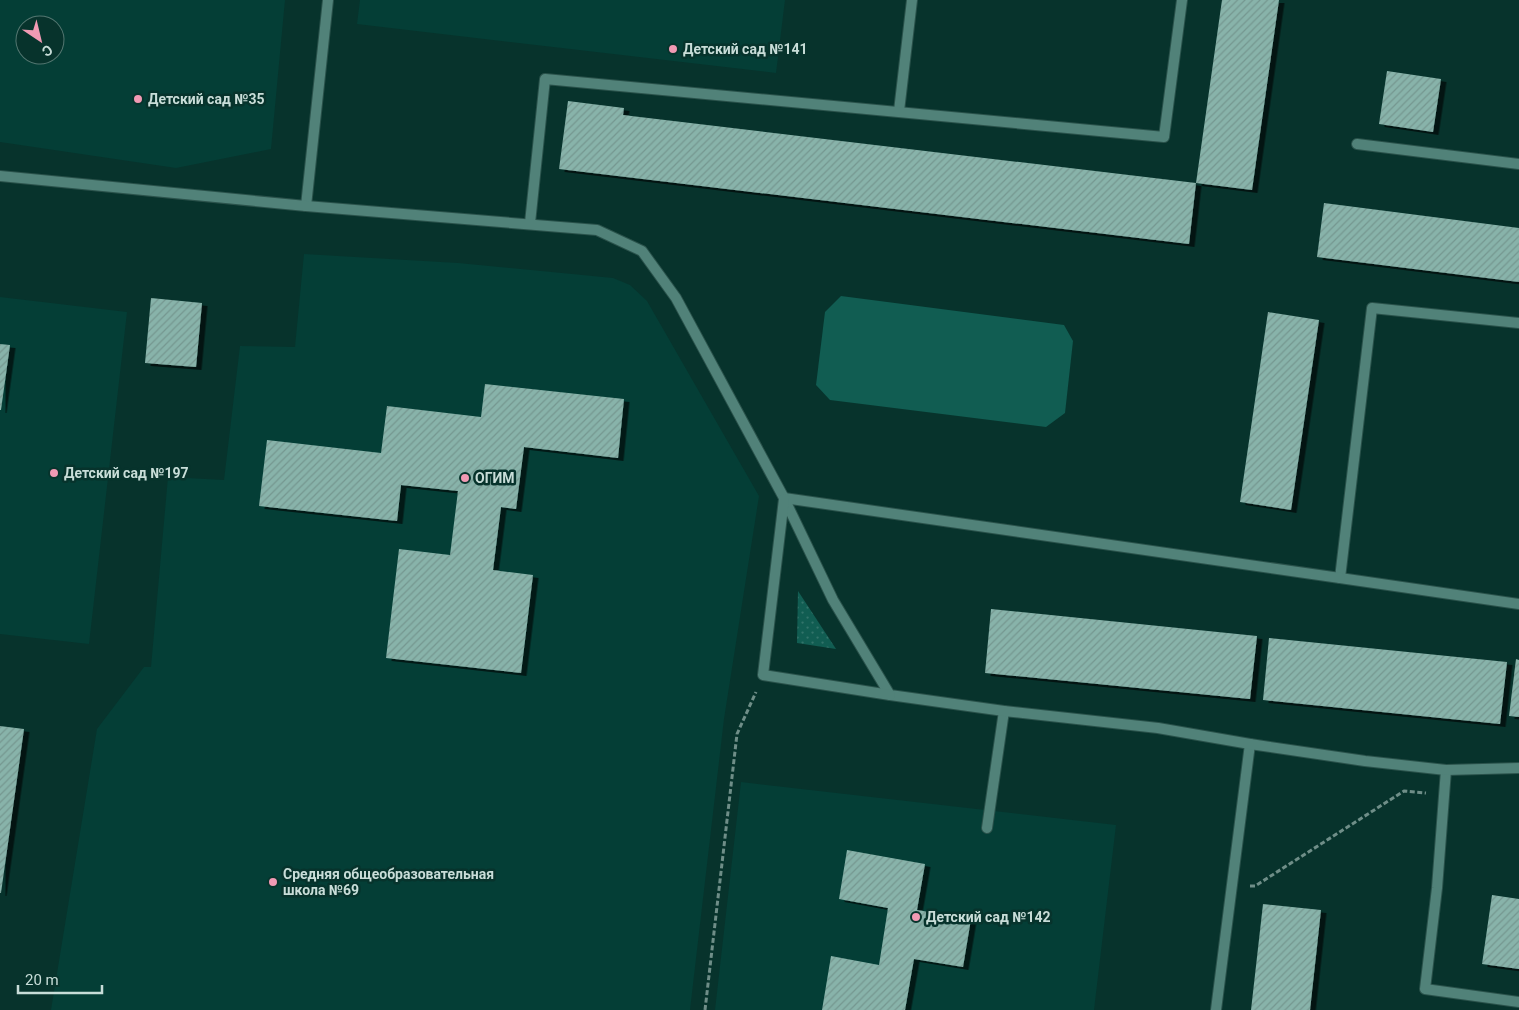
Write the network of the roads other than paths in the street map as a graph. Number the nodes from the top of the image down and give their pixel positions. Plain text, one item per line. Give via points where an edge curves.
1 (328, 0) edge
2 (912, 0) edge
3 (1182, 0) edge
4 (899, 111) junction
5 (1357, 144) dead end
6 (1519, 164) edge
7 (0, 176) edge
8 (306, 206) junction
9 (530, 223) junction
10 (1519, 323) edge
11 (784, 498) junction
12 (1340, 578) junction
13 (1519, 604) edge
14 (890, 695) junction
15 (1004, 711) junction
16 (1250, 744) junction
17 (1519, 768) edge
18 (1446, 770) junction
19 (987, 828) dead end
20 (1519, 1002) edge
21 (1216, 1010) edge

1 - 8 street
2 - 4 street
3 - 4 street via 1164,136
4 - 9 street via 545,79
5 - 6 street
7 - 8 street
8 - 9 street
9 - 11 street via 597,230 642,252 676,298
10 - 12 street via 1372,308
11 - 12 street
11 - 14 street via 833,600
11 - 14 street via 763,675
12 - 13 street
14 - 15 street
15 - 16 street via 1158,728
15 - 19 street
16 - 18 street
16 - 21 street
17 - 18 street
18 - 20 street via 1425,989

